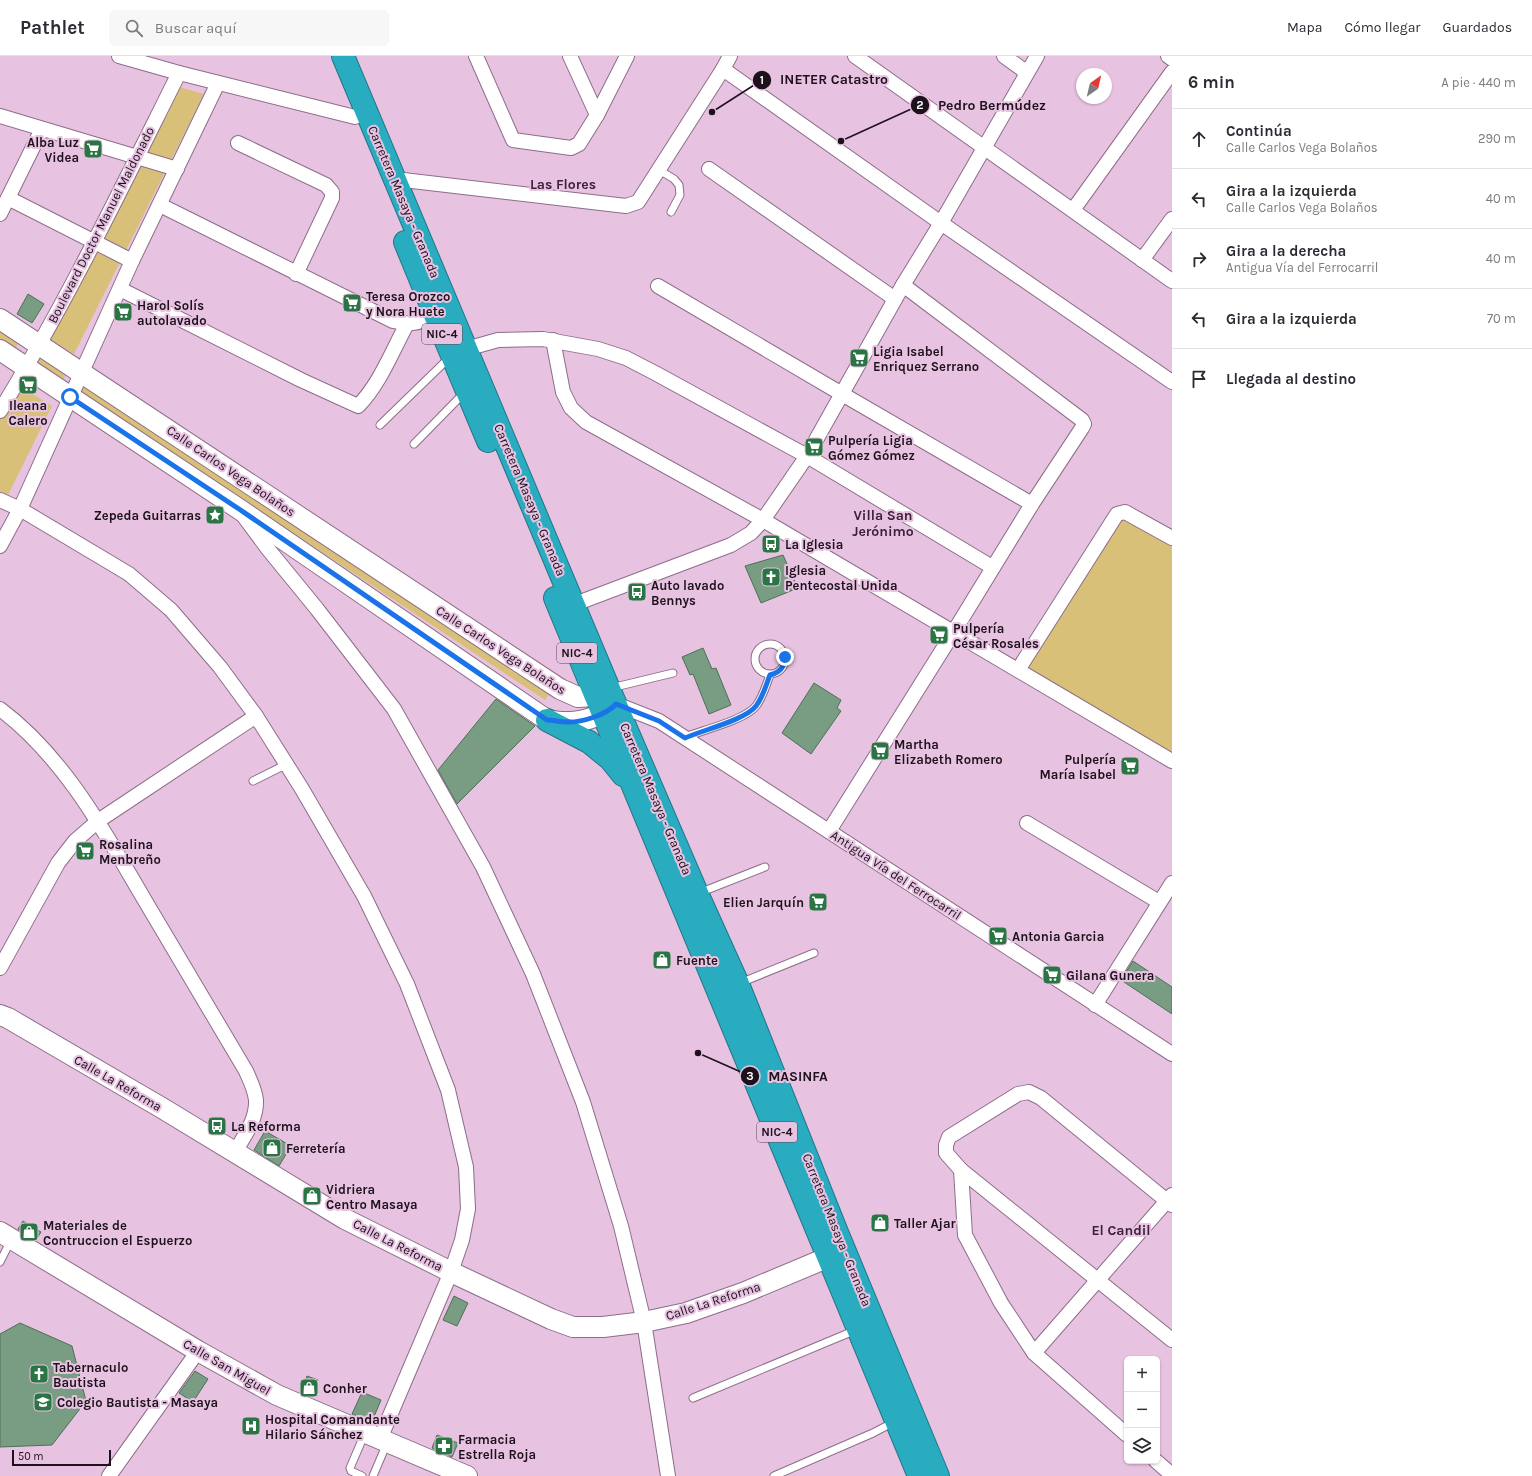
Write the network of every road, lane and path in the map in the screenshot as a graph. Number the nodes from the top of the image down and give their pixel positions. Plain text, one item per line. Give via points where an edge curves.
1 (119, 56) edge
2 (329, 56) edge
3 (344, 56) edge
4 (476, 56) edge
5 (570, 56) edge
6 (627, 56) edge
7 (730, 56) edge
8 (855, 56) edge
9 (1004, 56) edge
10 (1037, 56) edge
11 (1168, 56) edge
12 (1172, 59) edge
13 (723, 69) junction
14 (1026, 72) junction
15 (1172, 72) edge
16 (178, 73) junction
17 (218, 83) junction
18 (597, 115) junction
19 (0, 116) edge
20 (355, 117) junction
21 (42, 128) junction
22 (238, 143) dead end
23 (983, 148) junction
24 (137, 157) junction
25 (177, 169) junction
26 (709, 169) dead end
27 (659, 170) junction
28 (395, 179) junction
29 (8, 198) junction
30 (160, 205) junction
31 (1073, 210) junction
32 (671, 212) dead end
33 (0, 214) edge
34 (1172, 219) edge
35 (941, 223) junction
36 (95, 241) junction
37 (1142, 260) junction
38 (132, 261) junction
39 (296, 274) junction
40 (1172, 281) edge
41 (903, 285) junction
42 (658, 286) dead end
43 (120, 289) junction
44 (895, 299) junction
45 (434, 315) junction
46 (0, 319) edge
47 (407, 324) junction
48 (553, 340) junction
49 (40, 345) junction
50 (0, 350) edge
51 (459, 352) junction
52 (26, 368) junction
53 (82, 372) junction
54 (1172, 382) edge
55 (467, 390) junction
56 (842, 394) junction
57 (70, 397) junction
58 (0, 411) edge
59 (380, 424) dead end
60 (414, 444) dead end
61 (806, 456) junction
62 (0, 500) edge
63 (1032, 504) junction
64 (20, 509) junction
65 (239, 509) junction
66 (763, 520) junction
67 (1172, 538) edge
68 (0, 546) edge
69 (992, 567) junction
70 (567, 607) junction
71 (953, 633) junction
72 (1018, 670) junction
73 (674, 673) dead end
74 (770, 675) junction
75 (606, 701) junction
76 (0, 709) edge
77 (256, 716) junction
78 (547, 720) junction
79 (685, 738) junction
80 (1172, 761) edge
81 (287, 764) junction
82 (253, 782) dead end
83 (635, 789) junction
84 (98, 822) junction
85 (1027, 823) dead end
86 (829, 831) junction
87 (765, 867) dead end
88 (1172, 883) edge
89 (697, 893) junction
90 (1159, 902) junction
91 (814, 953) dead end
92 (0, 968) edge
93 (738, 984) junction
94 (1096, 1005) junction
95 (0, 1015) edge
96 (1172, 1054) edge
97 (235, 1152) junction
98 (961, 1170) junction
99 (1170, 1200) edge
100 (6, 1236) edge
101 (829, 1258) junction
102 (0, 1262) edge
103 (451, 1272) junction
104 (1097, 1281) junction
105 (644, 1322) junction
106 (858, 1329) junction
107 (1172, 1340) edge
108 (198, 1350) junction
109 (1034, 1353) junction
110 (693, 1398) dead end
111 (896, 1421) junction
112 (1124, 1432) edge
113 (378, 1438) junction
114 (1159, 1464) edge
115 (349, 1473) edge
116 (1172, 1475) edge
117 (109, 1476) edge
118 (362, 1476) edge
119 (373, 1476) edge
120 (467, 1476) edge
121 (668, 1476) edge
122 (774, 1476) edge
123 (919, 1476) edge
124 (938, 1476) edge

1 - 16 street
2 - 20 highway, Carretera Masaya - Granada / NIC-4
3 - 28 highway, Carretera Masaya - Granada / NIC-4
4 - 18 street via 513,140 576,147
5 - 18 street
6 - 18 street
7 - 13 street
8 - 23 street
9 - 14 street
10 - 14 street
11 - 12 street
13 - 27 street
13 - 35 street
14 - 23 street
15 - 31 street
16 - 17 street
16 - 24 street, Boulevard Doctor Manuel Maldonado
17 - 20 street
17 - 25 street
19 - 21 street
20 - 45 highway, Carretera Masaya - Granada / NIC-4
21 - 24 street
21 - 29 street
22 - 39 street via 326,185 332,192 332,198
23 - 31 street
23 - 35 street
24 - 25 street
24 - 36 street, Boulevard Doctor Manuel Maldonado
25 - 30 street
26 - 44 street
27 - 28 street via 638,202 626,206
27 - 32 lane via 679,185 680,195
28 - 51 highway, Carretera Masaya - Granada / NIC-4
29 - 33 street
29 - 36 street
30 - 38 street
30 - 39 street
31 - 37 street
34 - 37 street
35 - 41 street
35 - 54 street
36 - 38 street
36 - 49 street, Boulevard Doctor Manuel Maldonado
37 - 40 street
38 - 43 street
39 - 47 street via 393,321
41 - 44 street
41 - 63 street via 1082,420 1082,428
42 - 56 street
43 - 47 street via 358,406 377,381
43 - 53 street
44 - 56 street
45 - 47 street via 419,323
45 - 51 highway, Carretera Masaya - Granada / NIC-4
46 - 49 street, Calle Carlos Vega Bolaños
48 - 51 street via 498,340
48 - 61 street via 598,349 626,358
48 - 66 street via 563,392 571,408 586,422
49 - 52 street, Boulevard Doctor Manuel Maldonado
49 - 53 street, Calle Carlos Vega Bolaños
50 - 52 street
51 - 55 highway, Carretera Masaya - Granada / NIC-4
51 - 59 lane
51 - 70 highway, Carretera Masaya - Granada / NIC-4
52 - 57 street
52 - 58 street, Boulevard Doctor Manuel Maldonado
53 - 57 street
53 - 75 street, Calle Carlos Vega Bolaños via 560,689 578,697
55 - 60 lane
55 - 70 highway, Carretera Masaya - Granada / NIC-4
56 - 61 street
56 - 63 street
57 - 64 street
57 - 65 street
61 - 66 street
61 - 69 street
62 - 64 street
63 - 69 street
64 - 68 street
64 - 77 street via 105,558 150,591 171,610 216,661
65 - 78 street
65 - 105 street via 394,709 483,867 533,974 583,1102 621,1226
66 - 70 street via 752,533 731,545
66 - 71 street
67 - 72 street via 1125,512 1117,514
69 - 71 street
70 - 75 highway, Carretera Masaya - Granada / NIC-4
71 - 72 street
71 - 86 street
72 - 80 street
73 - 75 lane
74 - 74 lane via 784,666 785,657 781,649 774,645 766,645 758,650 755,658 756,666
74 - 79 lane via 761,698 744,716
75 - 78 street via 568,722
75 - 79 street, Antigua Vía del Ferrocarril via 659,721
75 - 83 highway, Carretera Masaya - Granada / NIC-4
75 - 89 highway, Carretera Masaya - Granada / NIC-4
76 - 84 street via 20,724 55,763
77 - 81 street
77 - 84 street
78 - 83 highway via 589,742 610,759
79 - 86 street, Antigua Vía del Ferrocarril
81 - 82 lane
81 - 103 street via 364,896 407,984 448,1090 466,1167 468,1208 462,1240
83 - 101 highway, Carretera Masaya - Granada / NIC-4
84 - 92 street via 75,840 58,863
84 - 97 street via 246,1071 256,1100 255,1114
85 - 90 street
86 - 94 street, Antigua Vía del Ferrocarril
87 - 89 lane
88 - 90 street
89 - 93 highway, Carretera Masaya - Granada / NIC-4
90 - 94 street
91 - 93 lane
93 - 124 highway, Carretera Masaya - Granada / NIC-4
94 - 96 street, Antigua Vía del Ferrocarril
95 - 97 street, Calle La Reforma
97 - 103 street, Calle La Reforma via 345,1219
98 - 99 street via 946,1153 949,1137 1018,1094 1029,1092 1041,1098
98 - 104 street
98 - 109 street via 965,1235 1001,1303
99 - 104 street
100 - 102 lane
100 - 108 street, Calle San Miguel
101 - 105 street, Calle La Reforma via 686,1313
101 - 106 highway, Carretera Masaya - Granada / NIC-4
103 - 105 street, Calle La Reforma via 573,1327 603,1327
103 - 113 street
104 - 107 street
104 - 109 street
105 - 121 street
106 - 110 lane
106 - 111 highway, Carretera Masaya - Granada / NIC-4
108 - 113 street, Calle San Miguel via 278,1395
108 - 117 street
109 - 112 street
111 - 122 lane
111 - 123 highway, Carretera Masaya - Granada / NIC-4
113 - 115 lane via 350,1468
113 - 119 lane
113 - 120 street, Calle San Miguel
114 - 116 street
115 - 118 lane

